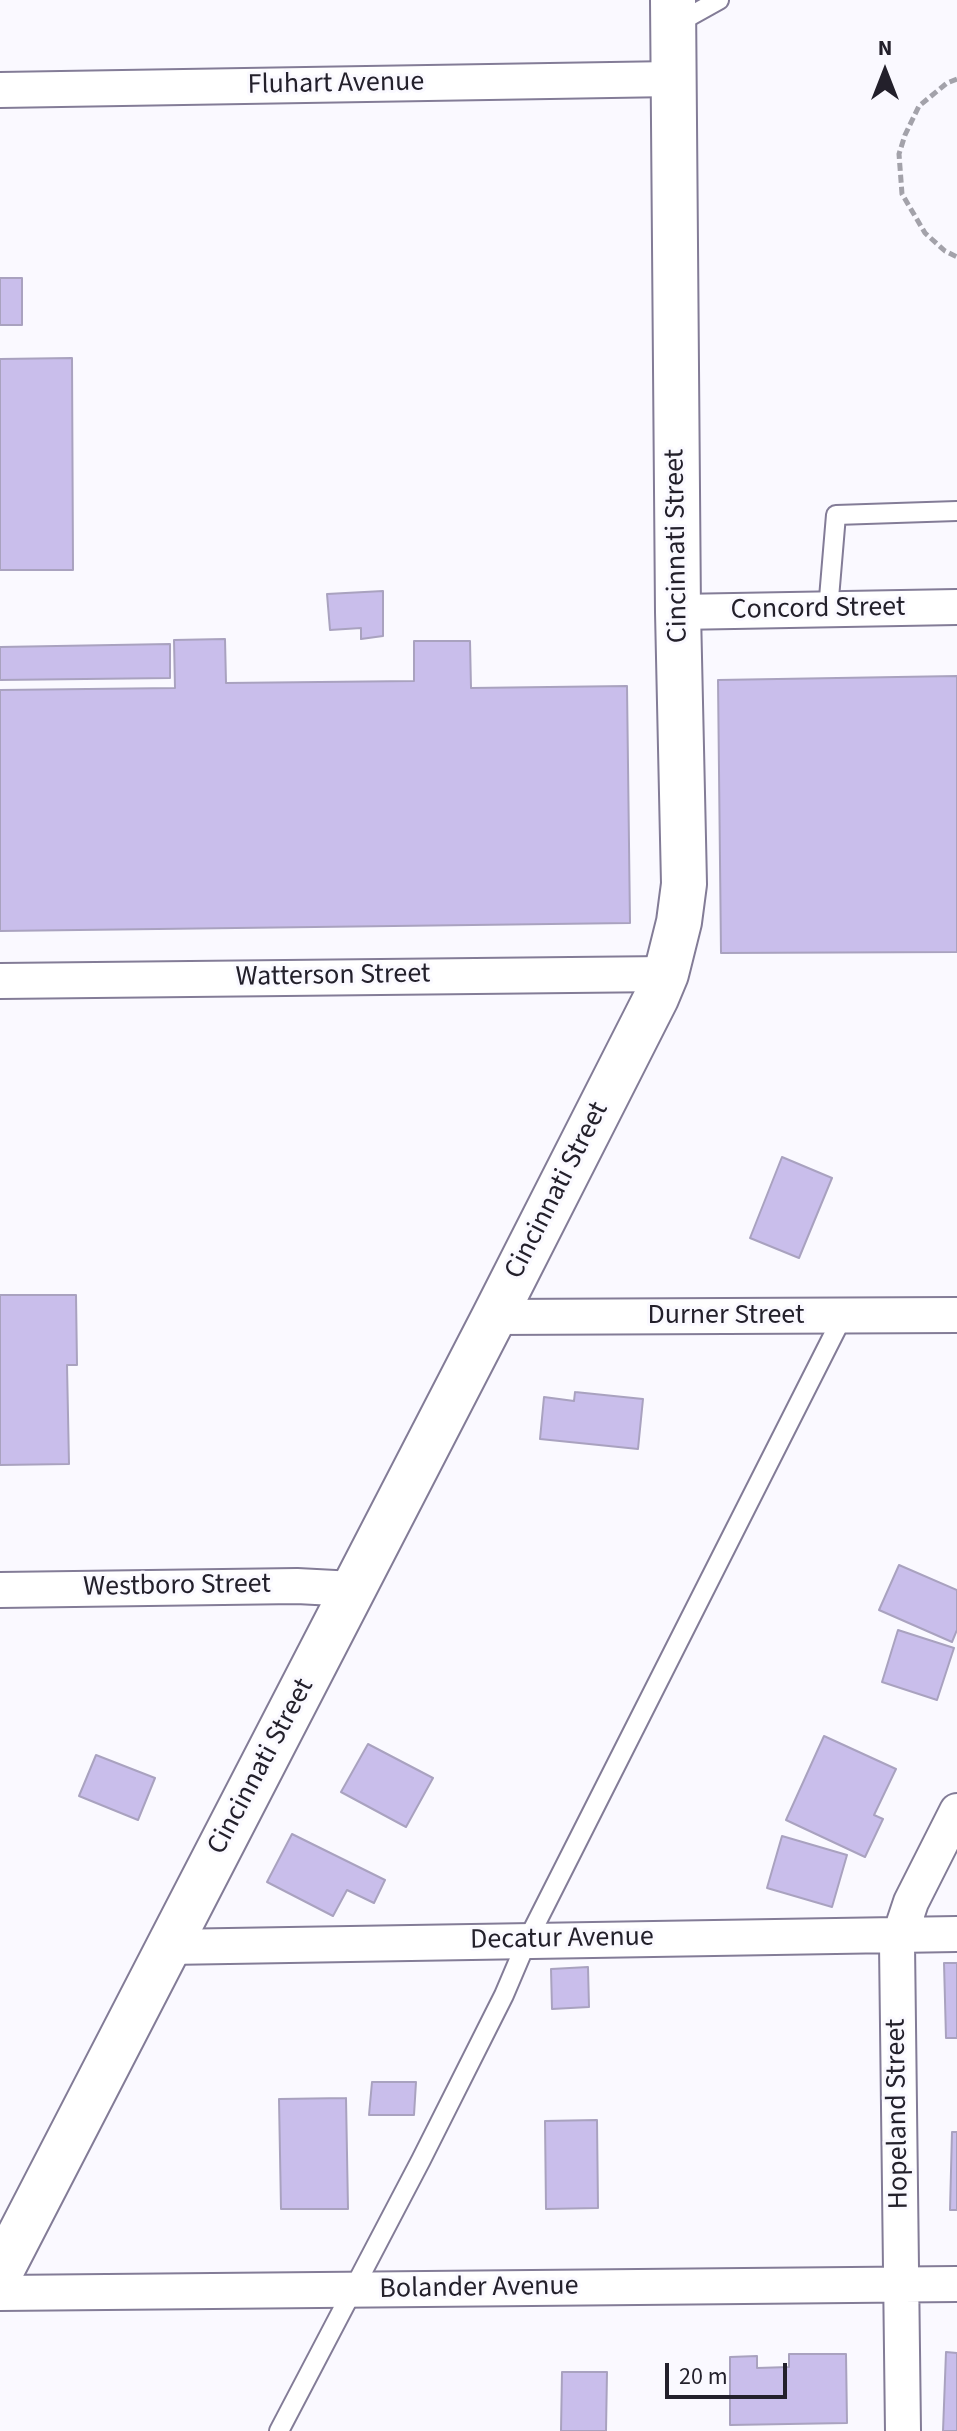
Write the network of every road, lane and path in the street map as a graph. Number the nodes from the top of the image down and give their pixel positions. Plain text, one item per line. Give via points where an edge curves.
1 (719, 0) edge
2 (673, 13) edge
3 (672, 79) junction
4 (957, 79) edge
5 (0, 90) edge
6 (957, 257) edge
7 (957, 511) edge
8 (957, 607) edge
9 (828, 610) junction
10 (678, 612) junction
11 (666, 974) junction
12 (0, 981) edge
13 (957, 1315) edge
14 (843, 1316) junction
15 (494, 1317) junction
16 (354, 1589) junction
17 (0, 1590) edge
18 (957, 1811) edge
19 (898, 1934) junction
20 (957, 1934) edge
21 (527, 1941) junction
22 (168, 1947) junction
23 (0, 2273) edge
24 (957, 2284) edge
25 (900, 2285) junction
26 (351, 2290) junction
27 (0, 2293) edge
28 (279, 2431) edge
29 (903, 2431) edge

1 - 2 lane
2 - 3 street, Cincinnati Street
3 - 5 street, Fluhart Avenue
3 - 10 street, Cincinnati Street
4 - 6 path via 919,106 899,154 902,194 925,233
7 - 9 lane via 836,515
8 - 9 street, Concord Street
9 - 10 street, Concord Street
10 - 11 street, Cincinnati Street via 684,884
11 - 12 street, Watterson Street
11 - 15 street, Cincinnati Street
13 - 14 street, Durner Street
14 - 15 street, Durner Street
14 - 21 lane
15 - 16 street, Cincinnati Street
16 - 17 street, Westboro Street
16 - 22 street, Cincinnati Street
18 - 19 street, Hopeland Street
19 - 20 street, Decatur Avenue
19 - 21 street, Decatur Avenue
19 - 25 street, Hopeland Street
21 - 22 street, Decatur Avenue
21 - 26 lane via 498,2009
22 - 23 street, Cincinnati Street
24 - 25 street, Bolander Avenue
25 - 26 street, Bolander Avenue
25 - 29 street, Hopeland Street
26 - 27 street, Bolander Avenue
26 - 28 lane

